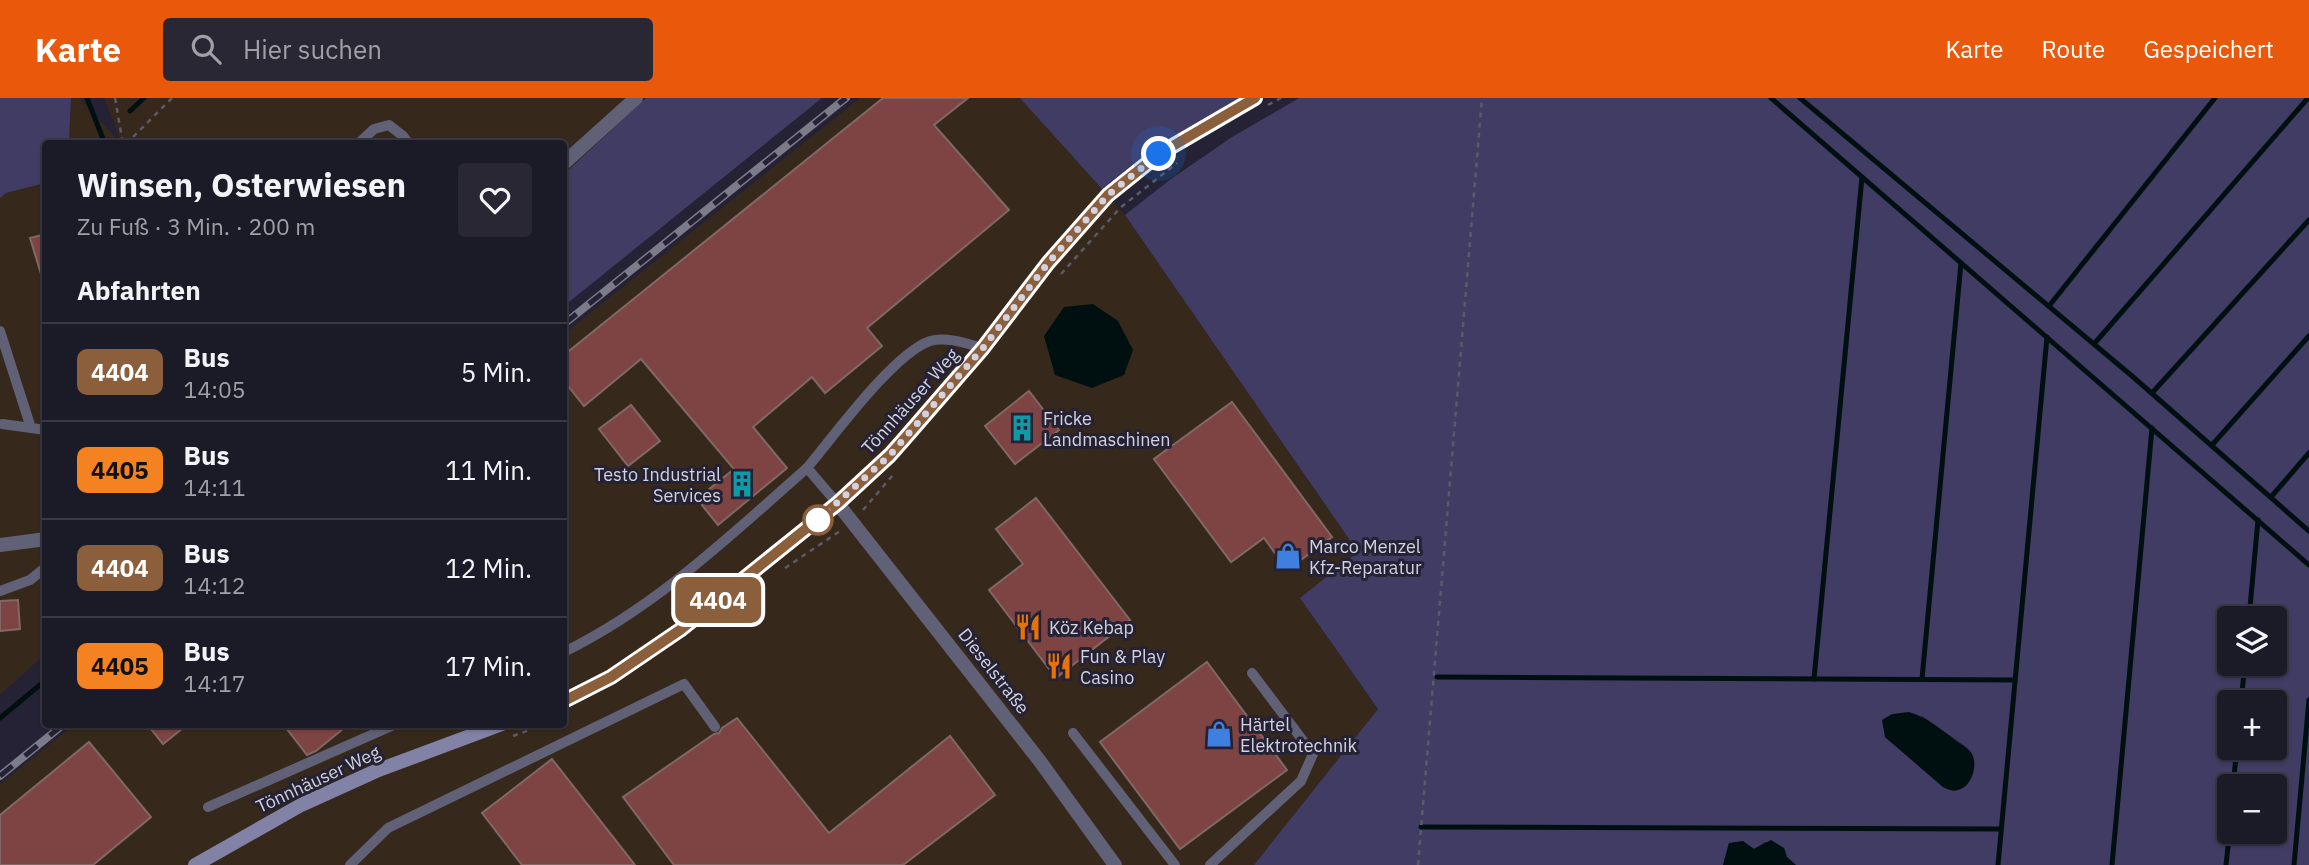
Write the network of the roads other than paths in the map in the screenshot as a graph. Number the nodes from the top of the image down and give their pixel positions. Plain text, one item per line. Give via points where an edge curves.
1 (636, 98) edge
2 (1255, 98) edge
3 (362, 140) edge
4 (406, 140) edge
5 (567, 160) edge
6 (0, 331) edge
7 (983, 348) junction
8 (2, 424) dead end
9 (31, 428) junction
10 (42, 429) edge
11 (807, 468) junction
12 (838, 503) junction
13 (42, 540) edge
14 (0, 545) edge
15 (42, 570) edge
16 (0, 591) edge
17 (567, 650) edge
18 (1252, 673) dead end
19 (567, 699) edge
20 (715, 727) dead end
21 (387, 728) edge
22 (505, 731) edge
23 (1073, 733) dead end
24 (208, 807) dead end
25 (195, 865) edge
26 (349, 865) edge
27 (1115, 865) edge
28 (1175, 865) edge
29 (1210, 865) edge

1 - 5 street
2 - 7 main road, Tönnhäuser Weg via 1159,154 1108,195
3 - 4 lane via 374,129 389,125
6 - 9 lane
7 - 11 lane via 931,341 897,362
7 - 12 main road, Tönnhäuser Weg via 890,455
8 - 9 lane
9 - 10 lane
11 - 12 lane
11 - 17 lane via 708,556 598,635
12 - 19 main road, Tönnhäuser Weg via 680,630 611,677
12 - 27 street, Dieselstraße
13 - 14 street
15 - 16 lane
18 - 29 lane via 1313,754 1301,781
20 - 26 lane via 684,684 388,828
21 - 24 lane
22 - 25 main road, Tönnhäuser Weg via 376,771 300,805
23 - 28 lane

